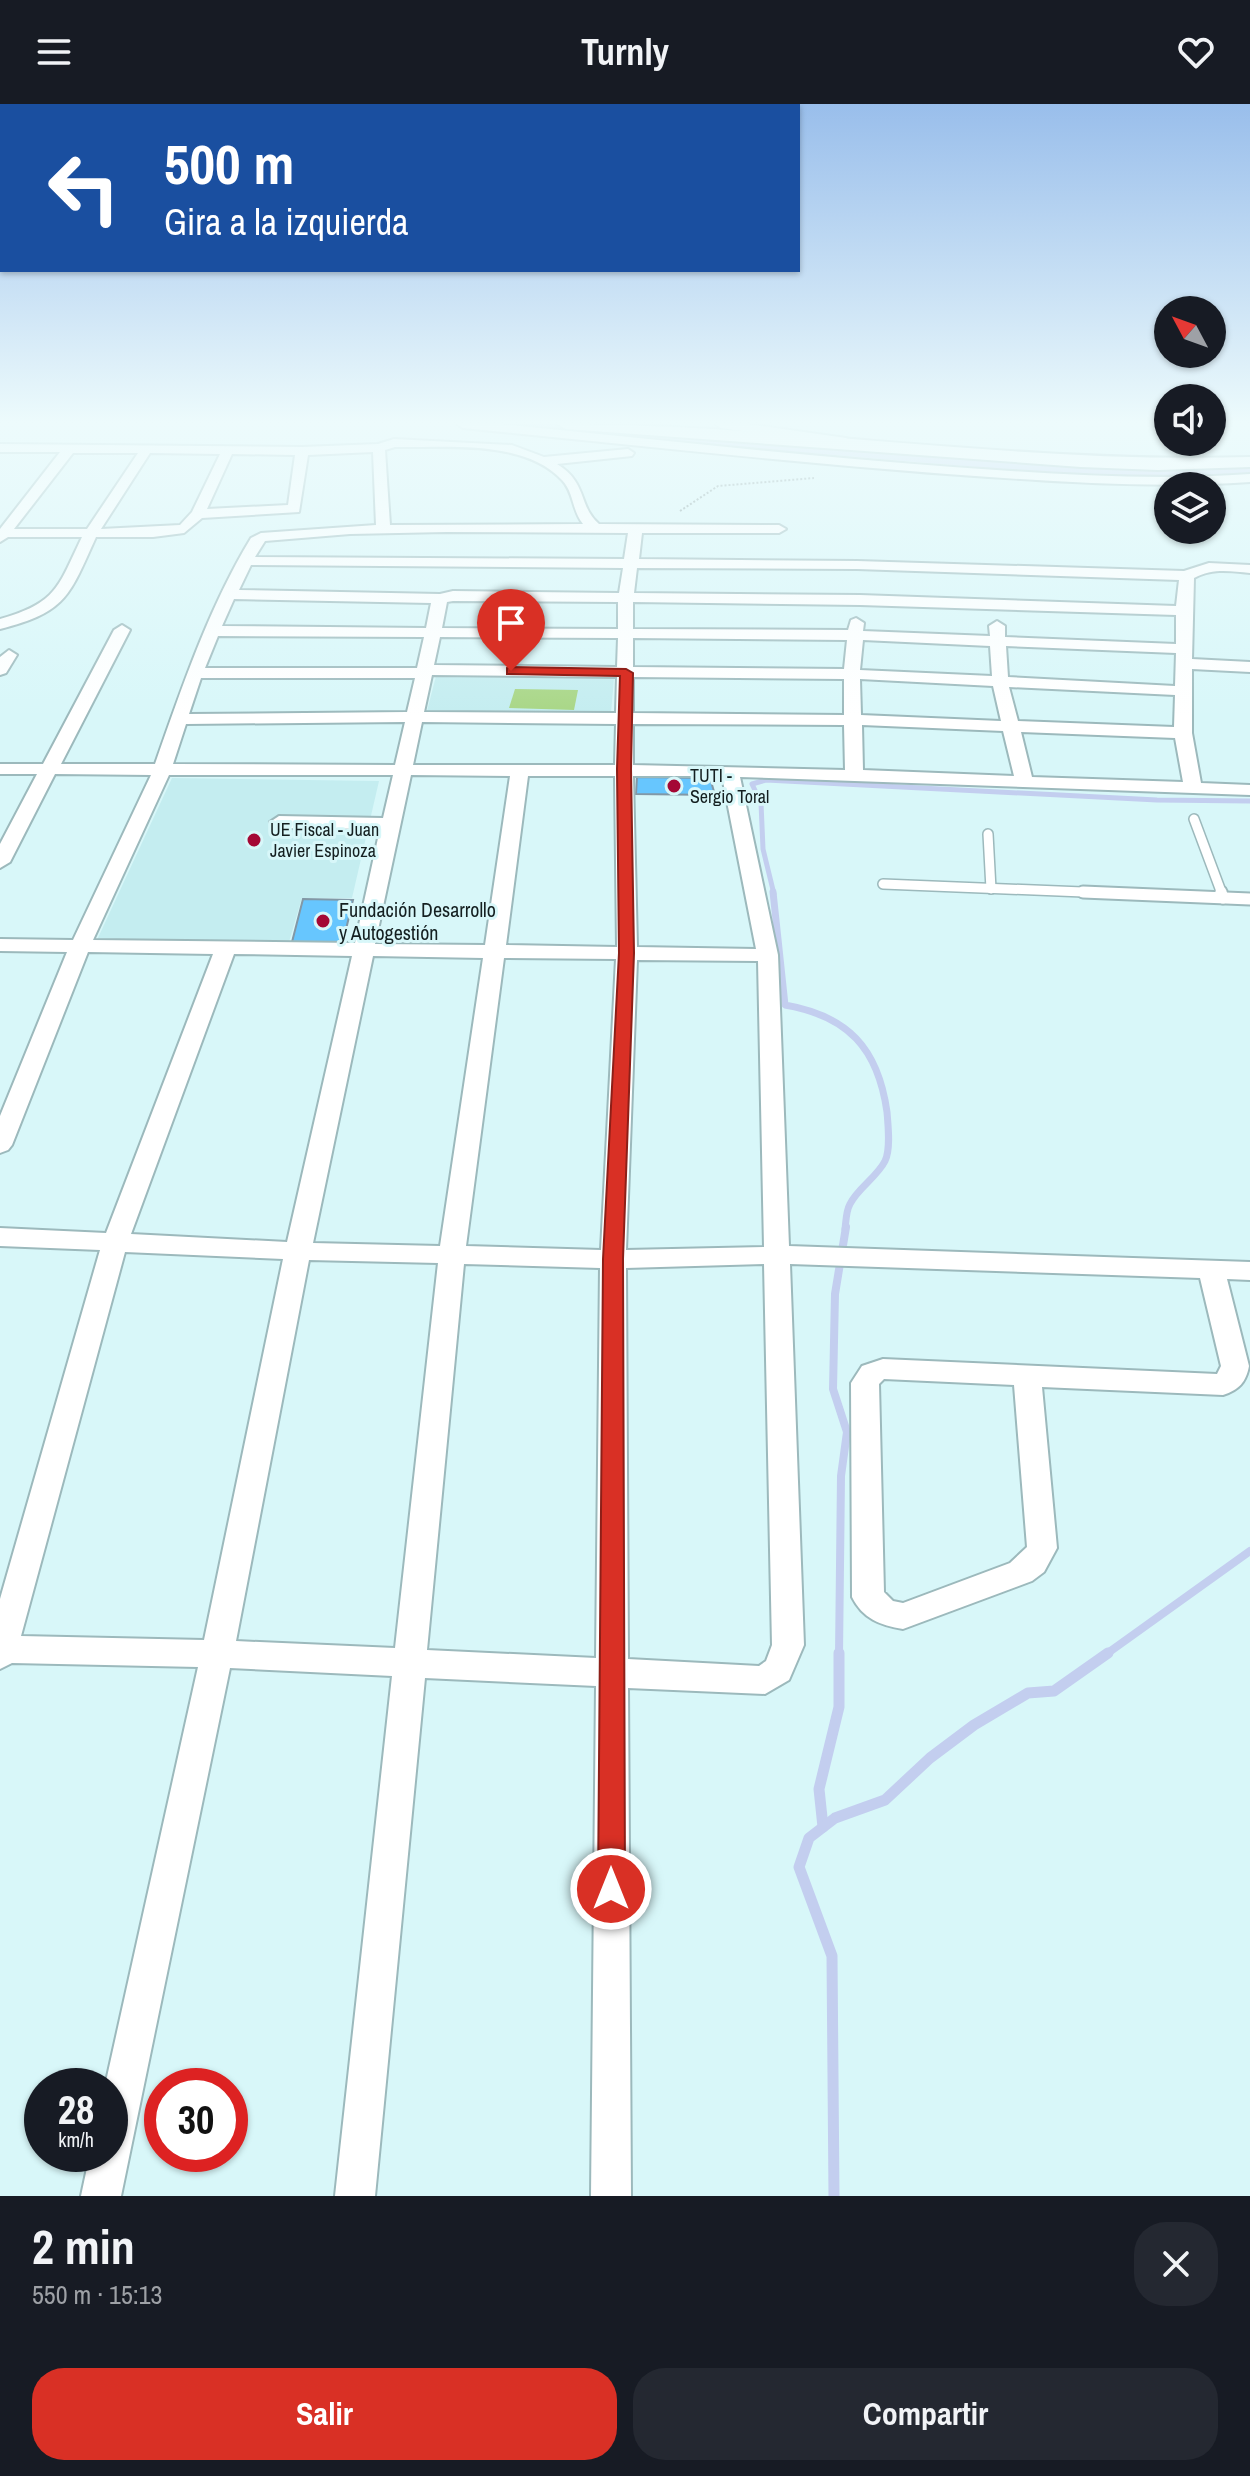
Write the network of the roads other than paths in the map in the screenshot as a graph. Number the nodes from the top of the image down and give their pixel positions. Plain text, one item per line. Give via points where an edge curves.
1 (99, 522) edge
2 (192, 522) edge
3 (383, 522) edge
4 (585, 522) edge
5 (383, 529) junction
6 (596, 529) junction
7 (636, 529) junction
8 (779, 529) dead end
9 (91, 533) junction
10 (1, 534) edge
11 (441, 544) junction
12 (245, 561) junction
13 (631, 561) junction
14 (986, 569) junction
15 (1250, 569) edge
16 (1187, 576) junction
17 (859, 582) junction
18 (229, 594) junction
19 (626, 596) junction
20 (440, 599) junction
21 (996, 604) junction
22 (1184, 611) junction
23 (0, 624) edge
24 (122, 630) dead end
25 (213, 631) junction
26 (430, 632) junction
27 (627, 632) junction
28 (853, 635) junction
29 (998, 640) junction
30 (9, 655) dead end
31 (1185, 657) junction
32 (1250, 667) edge
33 (0, 670) edge
34 (424, 671) junction
35 (195, 673) junction
36 (626, 673) junction
37 (852, 674) junction
38 (1000, 682) junction
39 (1185, 691) junction
40 (412, 717) junction
41 (179, 719) junction
42 (627, 719) junction
43 (853, 720) junction
44 (1010, 726) junction
45 (1183, 733) junction
46 (0, 769) edge
47 (401, 769) junction
48 (520, 769) junction
49 (624, 769) junction
50 (48, 770) junction
51 (730, 771) junction
52 (161, 772) junction
53 (854, 775) junction
54 (1024, 782) junction
55 (1193, 788) junction
56 (1250, 790) edge
57 (1194, 819) dead end
58 (279, 822) dead end
59 (390, 824) junction
60 (988, 834) dead end
61 (0, 862) edge
62 (883, 884) dead end
63 (991, 889) junction
64 (1223, 898) junction
65 (1250, 899) edge
66 (0, 945) edge
67 (80, 946) junction
68 (225, 951) junction
69 (364, 952) junction
70 (496, 953) junction
71 (627, 953) junction
72 (768, 955) junction
73 (0, 1145) edge
74 (0, 1237) edge
75 (115, 1243) junction
76 (298, 1251) junction
77 (452, 1254) junction
78 (779, 1255) junction
79 (613, 1259) junction
80 (1211, 1268) junction
81 (1250, 1271) edge
82 (1027, 1378) junction
83 (1, 1651) edge
84 (217, 1654) junction
85 (410, 1663) junction
86 (612, 1674) junction
87 (101, 2196) edge
88 (355, 2196) edge
89 (611, 2196) edge

1 - 9 street
2 - 9 street via 175,531
3 - 5 street
4 - 6 street
5 - 11 street
5 - 12 street via 272,534 256,541
6 - 7 street
6 - 11 street
7 - 8 street
7 - 13 street
9 - 10 street
9 - 23 street via 63,593 32,615
11 - 12 street
11 - 13 street
12 - 18 street
13 - 17 street
13 - 19 street
14 - 16 street
14 - 17 street
14 - 21 street
15 - 16 street via 1198,568
16 - 22 street
17 - 19 street
17 - 21 street
17 - 28 street
18 - 20 street
18 - 25 street
19 - 20 street
19 - 27 street
20 - 26 street
21 - 22 street
21 - 29 street
22 - 31 street
24 - 50 street
25 - 26 street
25 - 35 street
26 - 27 street
26 - 34 street
27 - 28 street
27 - 36 street
28 - 29 street
28 - 37 street
29 - 31 street
29 - 38 street
30 - 33 street
31 - 32 street
31 - 39 street
34 - 35 street
34 - 36 street
34 - 40 street
35 - 41 street
36 - 37 street
36 - 42 street
37 - 38 street
37 - 43 street
38 - 39 street
38 - 44 street
39 - 45 street
40 - 41 street
40 - 42 street
40 - 47 street
41 - 52 street
42 - 43 street
42 - 49 street
43 - 44 street
43 - 53 street
44 - 45 street
44 - 54 street
45 - 55 street
46 - 50 street
47 - 48 street
47 - 52 street
47 - 59 street
48 - 49 street
48 - 70 street
49 - 51 street
49 - 71 street
50 - 52 street
50 - 61 street
51 - 53 street
51 - 72 street
52 - 67 street
53 - 54 street
54 - 55 street
55 - 56 street
57 - 64 lane
58 - 59 street
59 - 69 street
60 - 63 lane
62 - 63 lane
63 - 64 lane
64 - 65 lane
66 - 67 street
67 - 68 street
67 - 73 street
68 - 69 street
68 - 75 street
69 - 70 street
69 - 76 street
70 - 71 street
70 - 77 street
71 - 72 street
71 - 79 street
72 - 78 street
74 - 75 street
75 - 76 street
75 - 83 street
76 - 77 street
76 - 84 street
77 - 79 street
77 - 85 street
78 - 79 street
78 - 80 street
78 - 86 street via 788,1629 784,1659 765,1680
79 - 86 street
80 - 81 street
80 - 82 street via 1235,1366 1233,1377 1223,1385
82 - 82 street via 883,1369 865,1383 868,1597 874,1606 903,1616 1033,1563 1042,1548
83 - 84 street
84 - 85 street
84 - 87 street
85 - 86 street
85 - 88 street
86 - 89 street

